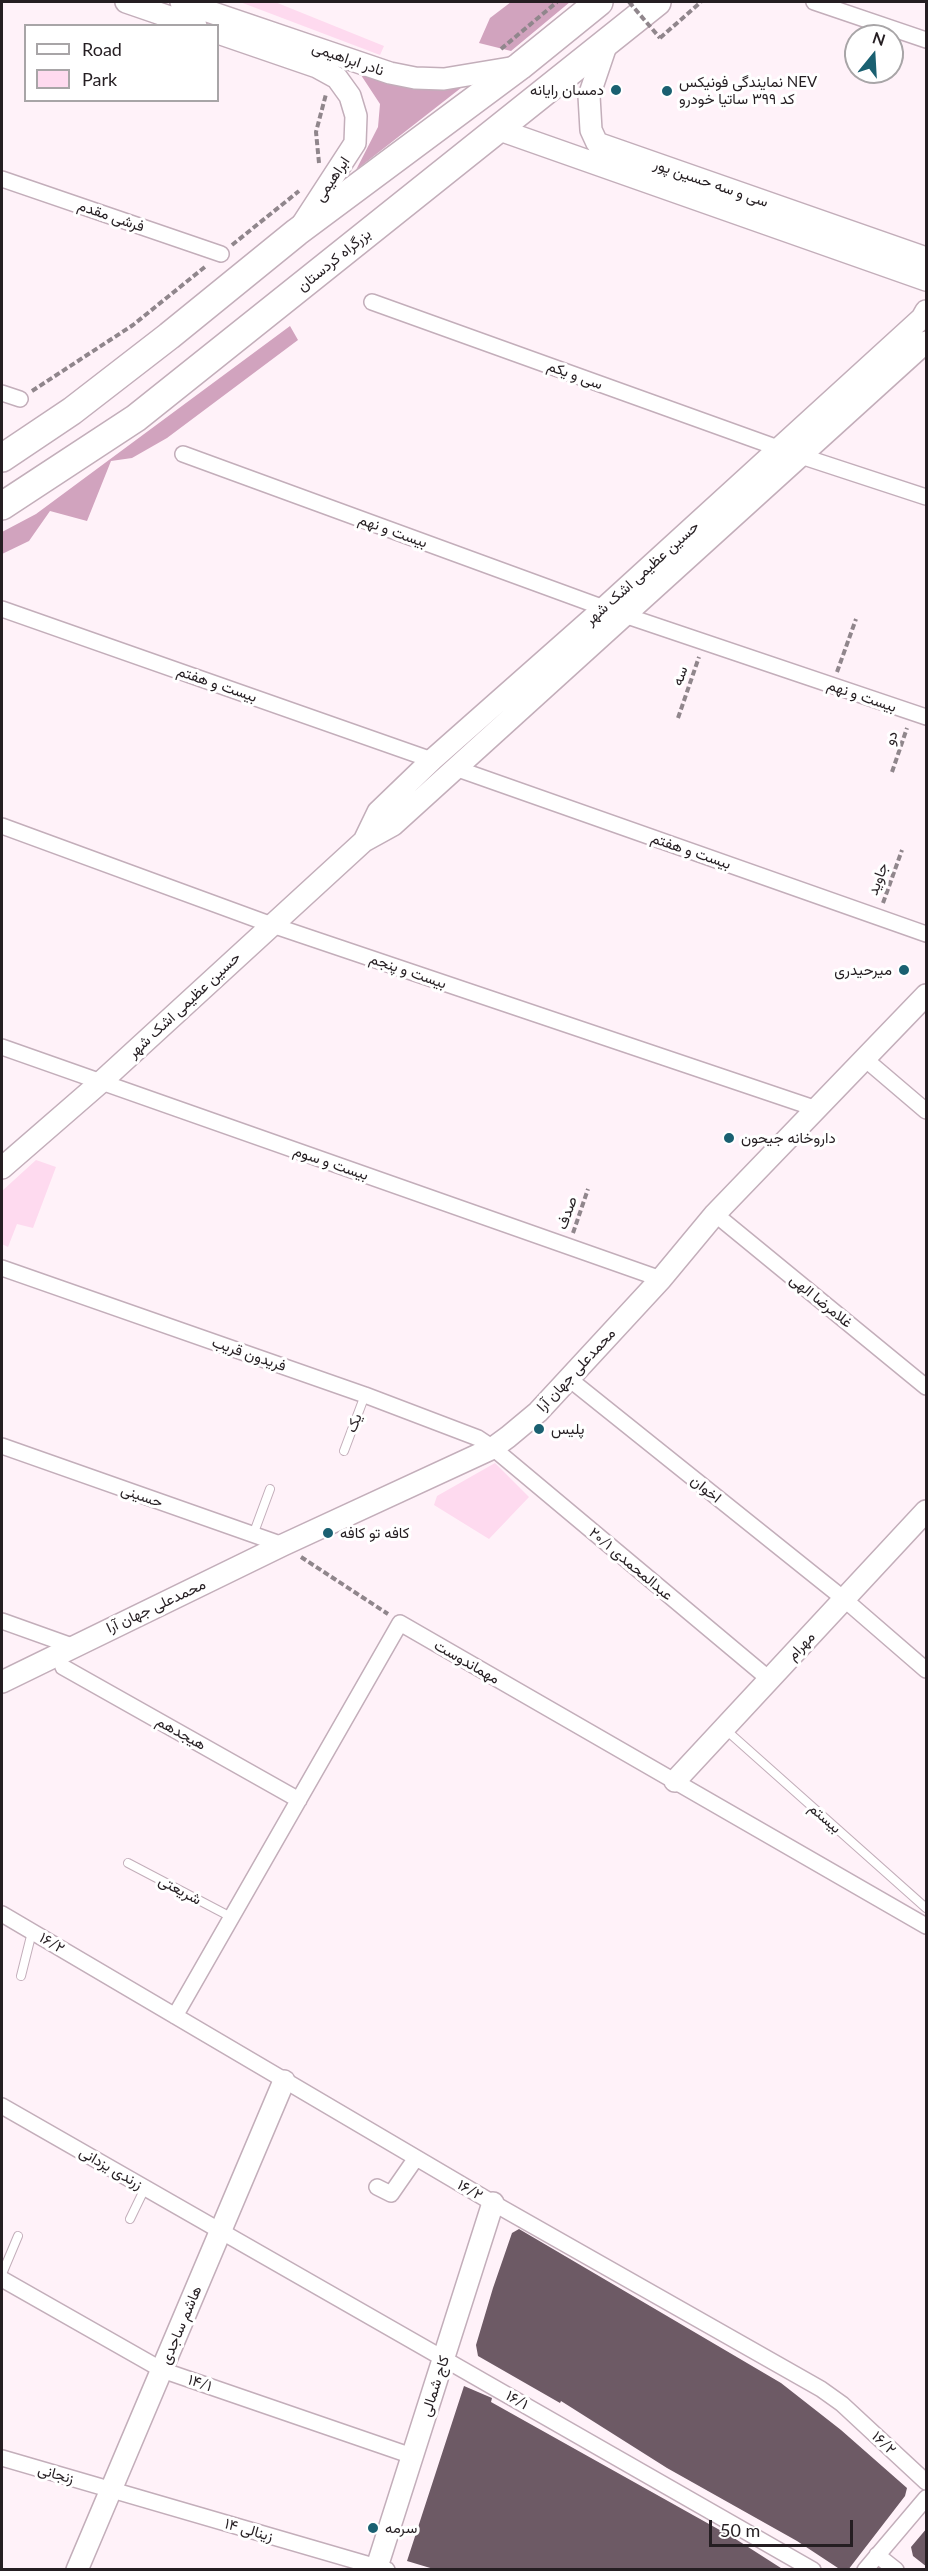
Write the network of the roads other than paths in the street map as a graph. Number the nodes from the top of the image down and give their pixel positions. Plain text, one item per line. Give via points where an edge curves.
1 (126, 2) edge
2 (598, 2) edge
3 (657, 2) edge
4 (814, 2) edge
5 (165, 6) edge
6 (193, 24) edge
7 (219, 33) edge
8 (608, 40) junction
9 (927, 40) edge
10 (520, 66) junction
11 (317, 67) joint
12 (497, 129) junction
13 (2, 179) edge
14 (297, 232) junction
15 (221, 254) road end
16 (927, 258) edge
17 (927, 280) edge
18 (372, 302) dead end
19 (927, 311) edge
20 (927, 342) edge
21 (2, 393) edge
22 (20, 399) road end
23 (778, 448) junction
24 (183, 454) dead end
25 (801, 456) junction
26 (2, 458) edge
27 (927, 497) edge
28 (2, 506) edge
29 (604, 608) junction
30 (2, 609) edge
31 (627, 616) junction
32 (920, 715) edge
33 (432, 760) junction
34 (455, 768) junction
35 (2, 826) edge
36 (364, 841) junction
37 (272, 925) junction
38 (927, 934) edge
39 (927, 995) edge
40 (2, 1047) edge
41 (866, 1059) junction
42 (101, 1082) junction
43 (817, 1109) junction
44 (927, 1111) edge
45 (2, 1168) edge
46 (715, 1214) junction
47 (2, 1268) edge
48 (661, 1279) junction
49 (568, 1378) junction
50 (927, 1387) edge
51 (365, 1395) junction
52 (2, 1446) edge
53 (493, 1448) junction
54 (344, 1450) dead end
55 (270, 1489) dead end
56 (927, 1511) edge
57 (253, 1535) junction
58 (283, 1545) junction
59 (844, 1599) junction
60 (2, 1621) edge
61 (72, 1646) junction
62 (63, 1667) dead end
63 (927, 1670) edge
64 (769, 1679) junction
65 (2, 1682) edge
66 (724, 1728) junction
67 (675, 1780) junction
68 (299, 1800) junction
69 (128, 1863) dead end
70 (927, 1908) edge
71 (2, 1914) edge
72 (231, 1917) junction
73 (927, 1926) edge
74 (32, 1932) junction
75 (21, 1977) dead end
76 (175, 2016) junction
77 (284, 2080) junction
78 (2, 2106) edge
79 (416, 2158) junction
80 (377, 2187) dead end
81 (145, 2188) junction
82 (493, 2203) junction
83 (130, 2219) dead end
84 (221, 2231) junction
85 (18, 2236) dead end
86 (2, 2274) edge
87 (2, 2279) edge
88 (444, 2358) junction
89 (162, 2370) junction
90 (412, 2457) junction
91 (2, 2458) edge
92 (927, 2482) edge
93 (111, 2490) junction
94 (927, 2498) edge
95 (877, 2556) junction
96 (380, 2569) edge
97 (78, 2570) edge
98 (813, 2570) edge
99 (865, 2570) edge
100 (896, 2570) edge

1 - 5 street, نادر ابراهیمی
2 - 10 highway
3 - 8 highway, بزرگراه کردستان
4 - 9 street
5 - 6 street, نادر ابراهیمی
5 - 10 street, نادر ابراهیمی via 415,78 444,80
7 - 11 street, نادر ابراهیمی
8 - 12 highway, بزرگراه کردستان
8 - 16 street, سی و سه حسین پور via 589,96 591,130 597,143
10 - 14 highway
11 - 14 street, ابراهیمی via 337,78 350,96 356,116 355,143
12 - 17 street, سی و سه حسین پور
12 - 28 highway, بزرگراه کردستان via 136,418
13 - 15 street, فرشی مقدم
14 - 26 highway via 72,411
18 - 23 street, سی و یکم
19 - 23 street, حسین عظیمی اشک شهر
20 - 25 street, حسین عظیمی اشک شهر
21 - 22 street
23 - 25 street
23 - 29 street, حسین عظیمی اشک شهر
24 - 29 street, بیست و نهم
25 - 27 street
25 - 31 street, حسین عظیمی اشک شهر
29 - 31 street
29 - 33 street, حسین عظیمی اشک شهر
30 - 33 street, بیست و هفتم
31 - 32 street, بیست و نهم
31 - 34 street, حسین عظیمی اشک شهر
33 - 34 street
33 - 36 street, حسین عظیمی اشک شهر via 378,812
34 - 36 street, حسین عظیمی اشک شهر via 393,825
34 - 38 street, بیست و هفتم
35 - 37 street, بیست و پنجم
36 - 37 street, حسین عظیمی اشک شهر
37 - 42 street, حسین عظیمی اشک شهر
37 - 43 street, بیست و پنجم
39 - 41 street, محمدعلی جهان آرا
40 - 42 street, بیست و سوم
41 - 43 street, محمدعلی جهان آرا
41 - 44 street
42 - 45 street, حسین عظیمی اشک شهر
42 - 48 street, بیست و سوم
43 - 46 street, محمدعلی جهان آرا
46 - 48 street, محمدعلی جهان آرا
46 - 50 street, غلامرضا الهی
47 - 51 street, فریدون قریب
48 - 49 street, محمدعلی جهان آرا
49 - 53 street, محمدعلی جهان آرا via 538,1412
49 - 59 street, اخوان
51 - 53 street, فریدون قریب via 472,1435
51 - 54 lane, یک
52 - 57 street, حسینی
53 - 58 street, محمدعلی جهان آرا
53 - 64 street, عبدالمحمدی ۲۰/۱
55 - 57 lane
56 - 59 street, مهرام
57 - 58 street, حسینی
58 - 61 street, محمدعلی جهان آرا
59 - 63 street, اخوان
59 - 64 street, مهرام
60 - 61 street
61 - 65 street, محمدعلی جهان آرا
62 - 68 street, هیجدهم
64 - 66 street, مهرام
66 - 67 street, مهرام
66 - 70 lane, بیستم
67 - 68 street, مهماندوست via 400,1623
67 - 73 street, مهماندوست
68 - 72 street
69 - 72 lane, شریعتی
71 - 74 street, ۱۶/۲
72 - 76 street
74 - 75 lane
74 - 76 street, ۱۶/۲
76 - 77 street, ۱۶/۲
77 - 79 street, ۱۶/۲
77 - 84 street, هاشم ساجدی
78 - 81 street, زرندی یزدانی
79 - 80 street via 391,2194
79 - 82 street, ۱۶/۲
81 - 83 lane
81 - 84 street, زرندی یزدانی
82 - 88 street, کاج شمالی
82 - 92 street, ۱۶/۲ via 822,2389
84 - 88 street, ۱۶/۱
84 - 89 street, هاشم ساجدی
85 - 86 lane
87 - 89 street, ۱۴/۱
88 - 90 street, کاج شمالی
88 - 98 street, ۱۶/۱
89 - 90 street, ۱۴/۱
89 - 93 street, هاشم ساجدی
90 - 96 street, کاج شمالی
91 - 93 street, زنجانی
93 - 96 street, زینالی ۱۴
93 - 97 street, هاشم ساجدی
94 - 95 street
95 - 99 street
95 - 100 street

